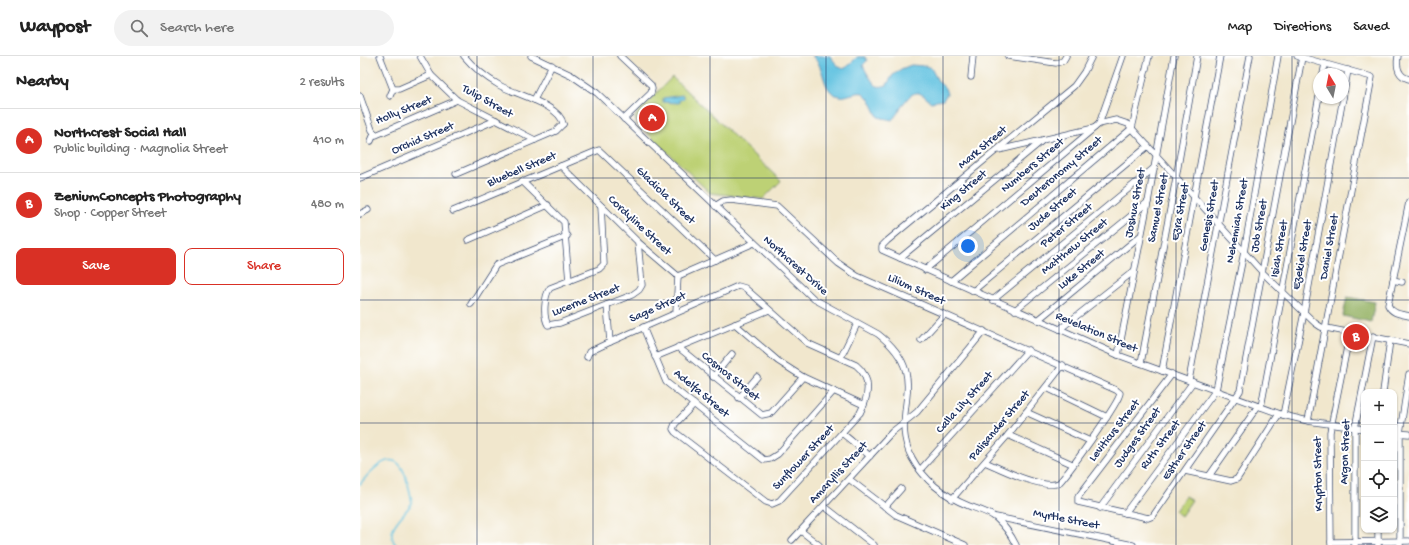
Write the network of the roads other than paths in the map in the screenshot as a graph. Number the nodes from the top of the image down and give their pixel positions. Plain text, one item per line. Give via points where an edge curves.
1 (380, 56) edge
2 (420, 56) edge
3 (464, 56) edge
4 (531, 56) edge
5 (620, 56) edge
6 (973, 56) edge
7 (1008, 56) edge
8 (1066, 56) edge
9 (1092, 56) edge
10 (1123, 56) edge
11 (1149, 56) edge
12 (1174, 56) edge
13 (1197, 56) edge
14 (1220, 56) edge
15 (1250, 56) edge
16 (1278, 56) edge
17 (1398, 56) edge
18 (1300, 57) edge
19 (1039, 58) edge
20 (1325, 64) junction
21 (552, 65) junction
22 (1324, 68) edge
23 (1340, 68) edge
24 (1349, 70) edge
25 (431, 75) junction
26 (971, 77) dead end
27 (1409, 79) edge
28 (393, 89) junction
29 (360, 96) edge
30 (390, 96) dead end
31 (457, 100) junction
32 (534, 100) junction
33 (1318, 104) edge
34 (1342, 104) edge
35 (624, 119) junction
36 (496, 120) junction
37 (563, 124) junction
38 (570, 125) dead end
39 (1098, 125) junction
40 (1132, 128) junction
41 (374, 134) junction
42 (535, 140) junction
43 (1042, 140) junction
44 (371, 141) dead end
45 (1148, 146) junction
46 (599, 150) joint
47 (997, 151) junction
48 (1156, 155) junction
49 (561, 166) junction
50 (1154, 168) junction
51 (456, 174) dead end
52 (360, 178) edge
53 (1176, 178) junction
54 (522, 181) junction
55 (1195, 198) junction
56 (1148, 202) junction
57 (1409, 202) edge
58 (548, 205) junction
59 (601, 206) junction
60 (715, 206) junction
61 (368, 210) dead end
62 (453, 211) dead end
63 (360, 214) edge
64 (1219, 225) junction
65 (1407, 230) edge
66 (566, 236) junction
67 (1140, 236) junction
68 (468, 240) dead end
69 (638, 242) junction
70 (754, 243) junction
71 (881, 249) joint
72 (1244, 252) junction
73 (900, 258) junction
74 (715, 260) junction
75 (925, 270) junction
76 (1134, 271) junction
77 (1263, 273) junction
78 (678, 276) junction
79 (951, 280) junction
80 (1393, 280) junction
81 (570, 281) junction
82 (1402, 282) dead end
83 (742, 287) joint
84 (973, 291) junction
85 (1283, 292) junction
86 (993, 300) junction
87 (471, 304) dead end
88 (607, 305) junction
89 (769, 310) junction
90 (1015, 310) junction
91 (676, 312) junction
92 (1304, 313) junction
93 (944, 315) junction
94 (1409, 316) edge
95 (1038, 320) junction
96 (735, 324) junction
97 (857, 324) junction
98 (643, 327) junction
99 (1326, 328) junction
100 (1060, 330) junction
101 (984, 331) junction
102 (1350, 332) junction
103 (1373, 336) junction
104 (921, 340) dead end
105 (1390, 340) junction
106 (610, 342) junction
107 (1409, 344) edge
108 (678, 347) junction
109 (1028, 350) junction
110 (732, 354) dead end
111 (1118, 355) junction
112 (587, 357) dead end
113 (655, 357) junction
114 (841, 357) junction
115 (1141, 363) junction
116 (1063, 365) junction
117 (1162, 371) junction
118 (1172, 374) junction
119 (1409, 374) edge
120 (757, 377) dead end
121 (803, 377) junction
122 (713, 378) junction
123 (1191, 381) junction
124 (1047, 388) junction
125 (1384, 389) edge
126 (1216, 390) junction
127 (833, 392) junction
128 (739, 398) junction
129 (1237, 398) junction
130 (694, 404) junction
131 (864, 405) junction
132 (1259, 406) junction
133 (1026, 412) junction
134 (1281, 414) junction
135 (1107, 417) junction
136 (1308, 421) junction
137 (904, 422) junction
138 (1332, 424) junction
139 (1355, 428) junction
140 (1361, 429) edge
141 (842, 433) junction
142 (1397, 433) edge
143 (1409, 434) edge
144 (1008, 435) junction
145 (1090, 441) junction
146 (870, 456) junction
147 (985, 462) junction
148 (1072, 464) junction
149 (920, 470) junction
150 (1185, 471) junction
151 (1209, 476) junction
152 (849, 479) junction
153 (901, 489) dead end
154 (952, 499) junction
155 (824, 506) junction
156 (885, 507) junction
157 (1100, 508) junction
158 (1125, 513) junction
159 (995, 517) junction
160 (801, 531) junction
161 (792, 540) dead end
162 (1409, 541) edge
163 (1331, 543) edge
164 (1356, 543) edge
165 (1378, 543) edge
166 (1400, 543) edge
167 (819, 545) edge
168 (874, 545) edge
169 (965, 545) edge
170 (1016, 545) edge
171 (1133, 545) edge

1 - 28 street
2 - 25 street, Tulip Street
3 - 32 street via 484,76 500,86
4 - 21 street, Northcrest Drive
5 - 35 street via 652,89
6 - 26 street
7 - 19 street
8 - 19 street via 1059,63
9 - 47 street, Mark Street via 1074,86
10 - 39 street
11 - 40 street
12 - 48 street, Joshua Street
13 - 53 street, Samuel Street
14 - 55 street, Ezra Street
15 - 64 street, Genesis Street
16 - 72 street, Nehemiah Street
17 - 27 street via 1399,72
18 - 20 street
18 - 77 street, Job Street
20 - 22 street
20 - 23 street
21 - 32 street
21 - 35 street, Northcrest Drive via 585,84
24 - 99 street, Daniel Street via 1372,77
25 - 28 street via 399,90
25 - 31 street, Tulip Street
28 - 30 street
29 - 41 street, Holly Street
31 - 36 street, Tulip Street
31 - 41 street, Holly Street via 380,134
32 - 37 street via 560,115
33 - 85 street, Isiah Street
34 - 92 street, Ezekiel Street
35 - 60 street, Northcrest Drive
36 - 42 street, Tulip Street
36 - 52 street, Orchid Street
37 - 38 street
37 - 42 street via 556,131
39 - 40 street via 1111,120 1121,120
39 - 43 street
39 - 75 street, Numbers Street
40 - 45 street
40 - 79 street, Deuteronomy Street
41 - 44 street
42 - 51 street
43 - 47 street
43 - 73 street, King Street
45 - 48 street
45 - 84 street, Jude Street
46 - 49 street, Bluebell Street
46 - 74 street, Gladiola Street
47 - 71 street, Mark Street via 887,241
48 - 50 street, Joshua Street
48 - 53 street
49 - 54 street, Bluebell Street
49 - 59 street, Cordyline Street
50 - 56 street, Joshua Street
50 - 86 street, Peter Street
53 - 55 street
53 - 115 street, Samuel Street
54 - 58 street
54 - 62 street, Bluebell Street
55 - 64 street
55 - 117 street, Ezra Street
56 - 67 street, Joshua Street
56 - 90 street, Matthew Street
57 - 65 street
58 - 66 street via 564,222
58 - 68 street
59 - 69 street, Cordyline Street
59 - 81 street, Lucerne Street via 604,264 599,269
60 - 70 street, Northcrest Drive
60 - 93 street, Lilium Street via 730,200 777,206 848,271
61 - 63 street
64 - 72 street
64 - 123 street, Genesis Street
65 - 80 street
66 - 81 street
66 - 87 street via 496,265
67 - 76 street, Joshua Street
67 - 95 street, Luke Street
69 - 78 street, Cordyline Street
69 - 88 street, Lucerne Street via 642,288
70 - 74 street
70 - 97 street, Northcrest Drive via 814,299
71 - 73 street, Revelation Street
72 - 77 street
72 - 126 street, Nehemiah Street
73 - 75 street, Revelation Street
74 - 78 street
75 - 79 street, Revelation Street
76 - 100 street
76 - 111 street, Joshua Street
77 - 85 street
77 - 129 street, Job Street
78 - 91 street
79 - 84 street, Revelation Street
80 - 82 street
80 - 94 street via 1388,300 1389,308
81 - 88 street, Lucerne Street via 548,291 548,324 560,323
83 - 89 street, Sunflower Street
83 - 91 street, Sage Street via 736,286
84 - 86 street, Revelation Street
85 - 92 street
85 - 132 street, Isiah Street
86 - 90 street, Revelation Street
88 - 106 street
89 - 96 street
89 - 114 street, Sunflower Street via 807,342
90 - 95 street, Revelation Street
91 - 98 street, Sage Street
92 - 99 street via 1319,326
92 - 134 street, Ezekiel Street
93 - 101 street, Lilium Street
93 - 104 street
95 - 100 street, Revelation Street
96 - 108 street
96 - 121 street via 778,361
97 - 114 street
97 - 137 street, Northcrest Drive via 888,341 903,362 907,372 908,392
98 - 106 street, Sage Street
98 - 113 street, Adelfa Street
99 - 102 street
99 - 136 street, Daniel Street
100 - 111 street, Revelation Street
101 - 109 street, Lilium Street
101 - 137 street, Amaryllis Street via 917,412
102 - 103 street
102 - 138 street, Krypton Street
103 - 105 street
103 - 139 street, Argon Street
105 - 107 street
105 - 125 street
106 - 112 street, Sage Street via 590,352
108 - 113 street
108 - 122 street, Cosmos Street
109 - 116 street, Lilium Street
109 - 149 street, Calla Lily Street
110 - 122 street
111 - 115 street, Revelation Street
113 - 130 street, Adelfa Street via 666,382
114 - 131 street, Sunflower Street via 856,365 866,377 868,393
115 - 117 street, Revelation Street
116 - 124 street, Palisander Street
116 - 135 street, Lilium Street via 1116,390 1120,395
117 - 118 street, Revelation Street
118 - 123 street, Revelation Street
118 - 157 street, Leviticus Street via 1078,497 1077,501 1080,504
119 - 142 street
120 - 128 street
121 - 127 street
121 - 128 street, Cosmos Street via 771,413 765,416
122 - 128 street, Cosmos Street
123 - 126 street, Revelation Street
123 - 157 street, Judges Street
124 - 133 street, Palisander Street
124 - 135 street
126 - 129 street, Revelation Street
126 - 158 street, Ruth Street
127 - 130 street, Adelfa Street via 778,454 767,460 761,458
127 - 131 street
129 - 132 street, Revelation Street
129 - 150 street, Esther Street
130 - 141 street, Sunflower Street via 675,424 674,432 772,504 779,501
131 - 141 street, Sunflower Street
132 - 134 street, Revelation Street
132 - 151 street
133 - 144 street, Palisander Street
133 - 145 street
134 - 136 street, Revelation Street
134 - 151 street via 1235,480
135 - 145 street
136 - 138 street, Revelation Street
137 - 146 street, Amaryllis Street
137 - 149 street, Northcrest Drive via 906,445
138 - 139 street, Revelation Street
138 - 163 street, Krypton Street
139 - 140 street, Revelation Street
139 - 164 street, Argon Street
141 - 146 street
142 - 143 street
142 - 166 street
144 - 147 street, Palisander Street
144 - 148 street
145 - 148 street
146 - 152 street, Amaryllis Street
147 - 148 street via 1022,477 1052,485 1061,481
147 - 154 street, Palisander Street
149 - 154 street, Northcrest Drive via 929,483
150 - 151 street
150 - 158 street, Esther Street via 1151,517
152 - 155 street, Amaryllis Street
152 - 156 street
153 - 156 street
154 - 159 street, Northcrest Drive
155 - 160 street, Amaryllis Street
155 - 168 street
156 - 169 street via 908,522
157 - 158 street
159 - 170 street, Northcrest Drive
159 - 171 street, Myrtle Street
160 - 161 street, Amaryllis Street
160 - 167 street
162 - 166 street
163 - 164 street
164 - 165 street
165 - 166 street

